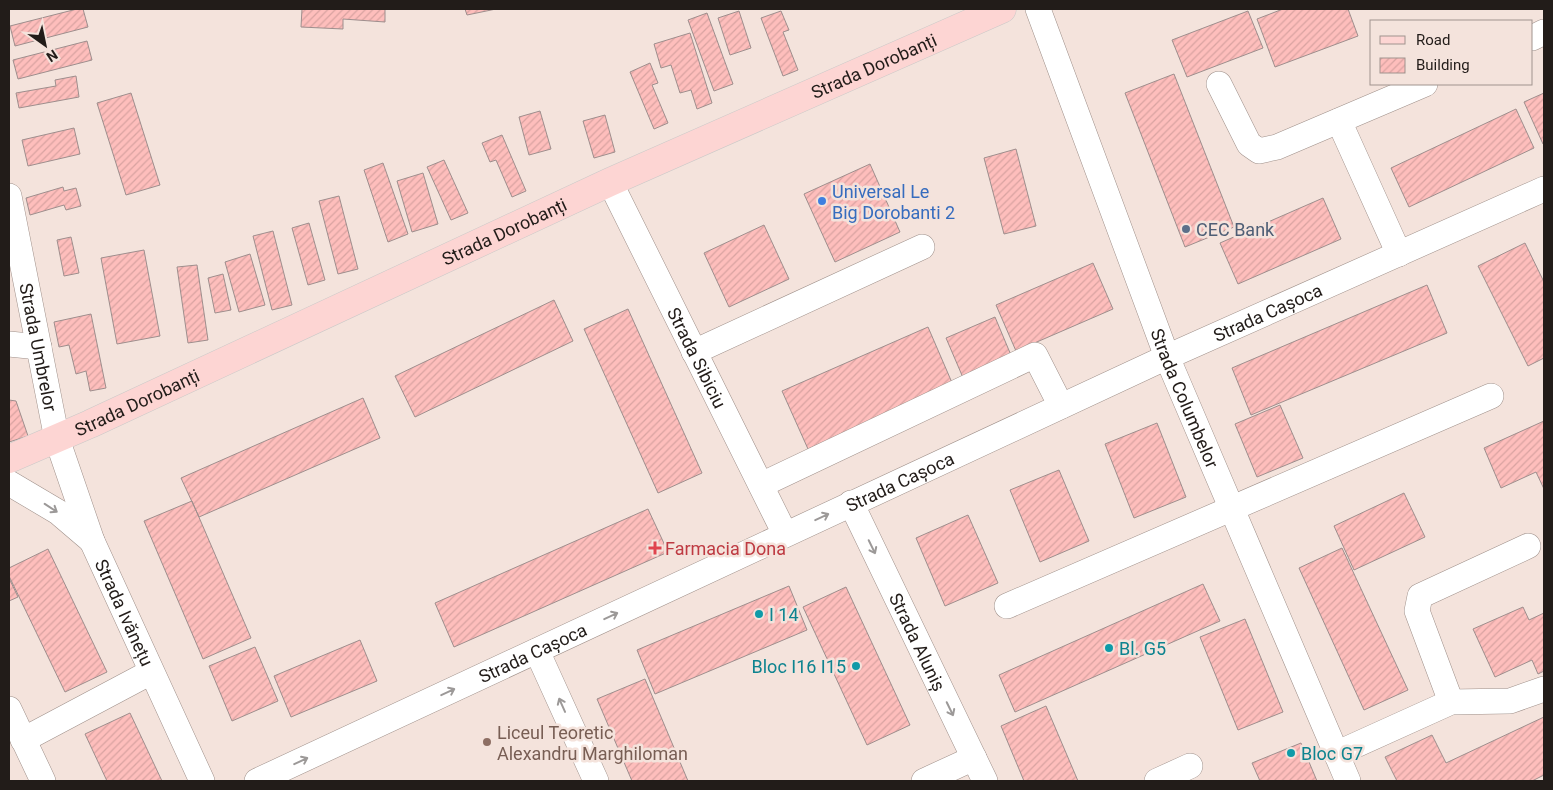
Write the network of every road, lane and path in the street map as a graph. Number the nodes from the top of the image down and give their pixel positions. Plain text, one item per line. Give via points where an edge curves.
1 (1002, 9) edge
2 (1038, 9) edge
3 (1219, 84) dead end
4 (1423, 85) edge
5 (1339, 121) junction
6 (610, 182) junction
7 (1544, 190) edge
8 (9, 196) edge
9 (922, 247) dead end
10 (1399, 254) junction
11 (9, 344) edge
12 (39, 347) junction
13 (694, 352) junction
14 (1167, 357) junction
15 (1491, 396) dead end
16 (1061, 406) junction
17 (57, 439) junction
18 (9, 459) edge
19 (9, 483) edge
20 (761, 485) junction
21 (851, 503) junction
22 (1231, 508) junction
23 (785, 534) junction
24 (92, 541) junction
25 (1528, 546) dead end
26 (1007, 606) dead end
27 (537, 651) junction
28 (152, 672) junction
29 (1544, 689) edge
30 (1451, 702) junction
31 (9, 709) edge
32 (23, 740) junction
33 (1336, 754) junction
34 (974, 758) junction
35 (1190, 766) dead end
36 (43, 781) edge
37 (202, 781) edge
38 (257, 781) edge
39 (596, 781) edge
40 (924, 781) edge
41 (985, 781) edge
42 (1156, 781) edge
43 (1348, 781) edge

1 - 6 main road, Strada Dorobanți
2 - 14 street, Strada Columbelor
3 - 5 street via 1249,144 1259,150 1276,147
4 - 5 street
5 - 10 street
6 - 13 street, Strada Sibiciu
6 - 17 main road, Strada Dorobanți
7 - 10 street, Strada Cașoca
8 - 12 street, Strada Umbrelor
9 - 13 street
10 - 14 street, Strada Cașoca
11 - 12 street
12 - 17 street, Strada Umbrelor
13 - 20 street, Strada Sibiciu
14 - 16 street, Strada Cașoca
14 - 22 street, Strada Columbelor
15 - 22 street
16 - 20 street via 1034,355
16 - 21 street, Strada Cașoca
17 - 18 main road, Strada Dorobanți
17 - 24 street, Strada Ivănețu
19 -> 24 street via 58,512
20 - 23 street, Strada Sibiciu
23 -> 21 street, Strada Cașoca
21 -> 34 street, Strada Aluniș
22 - 26 street
22 - 33 street, Strada Columbelor
27 -> 23 street, Strada Cașoca
24 - 28 street, Strada Ivănețu
25 - 30 street via 1420,596 1417,611
38 -> 27 street, Strada Cașoca
39 -> 27 street
28 - 32 street
28 - 37 street, Strada Ivănețu
29 - 30 street via 1510,701
30 - 33 street
31 - 32 street
32 - 36 street
33 - 43 street, Strada Columbelor
34 - 40 street
34 - 41 street, Strada Aluniș
35 - 42 street

